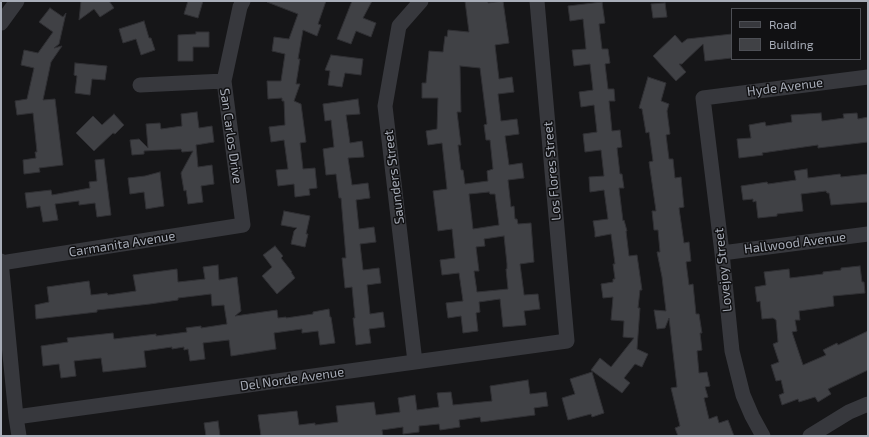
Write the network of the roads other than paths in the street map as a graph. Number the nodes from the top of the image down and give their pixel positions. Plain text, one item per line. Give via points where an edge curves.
1 (17, 1) edge
2 (243, 1) edge
3 (421, 1) edge
4 (537, 1) edge
5 (1, 23) edge
6 (868, 77) edge
7 (224, 81) junction
8 (140, 86) dead end
9 (703, 98) joint
10 (243, 225) joint
11 (868, 234) edge
12 (722, 253) junction
13 (1, 262) edge
14 (567, 341) joint
15 (415, 362) junction
16 (868, 404) edge
17 (16, 417) junction
18 (19, 436) edge
19 (763, 436) edge
20 (810, 436) edge

1 - 5 street
2 - 7 street, San Carlos Drive
3 - 15 street, Saunders Street via 399,26 386,106
4 - 14 street, Los Flores Street
6 - 9 street, Hyde Avenue
7 - 8 street
7 - 10 street, San Carlos Drive
9 - 12 street, Lovejoy Street
10 - 13 street, Carmanita Avenue
11 - 12 street, Hallwood Avenue
12 - 19 street, Lovejoy Street via 732,351 744,395
13 - 17 street
14 - 15 street, Del Norde Avenue
15 - 17 street, Del Norde Avenue
16 - 20 street via 849,412
17 - 18 street

